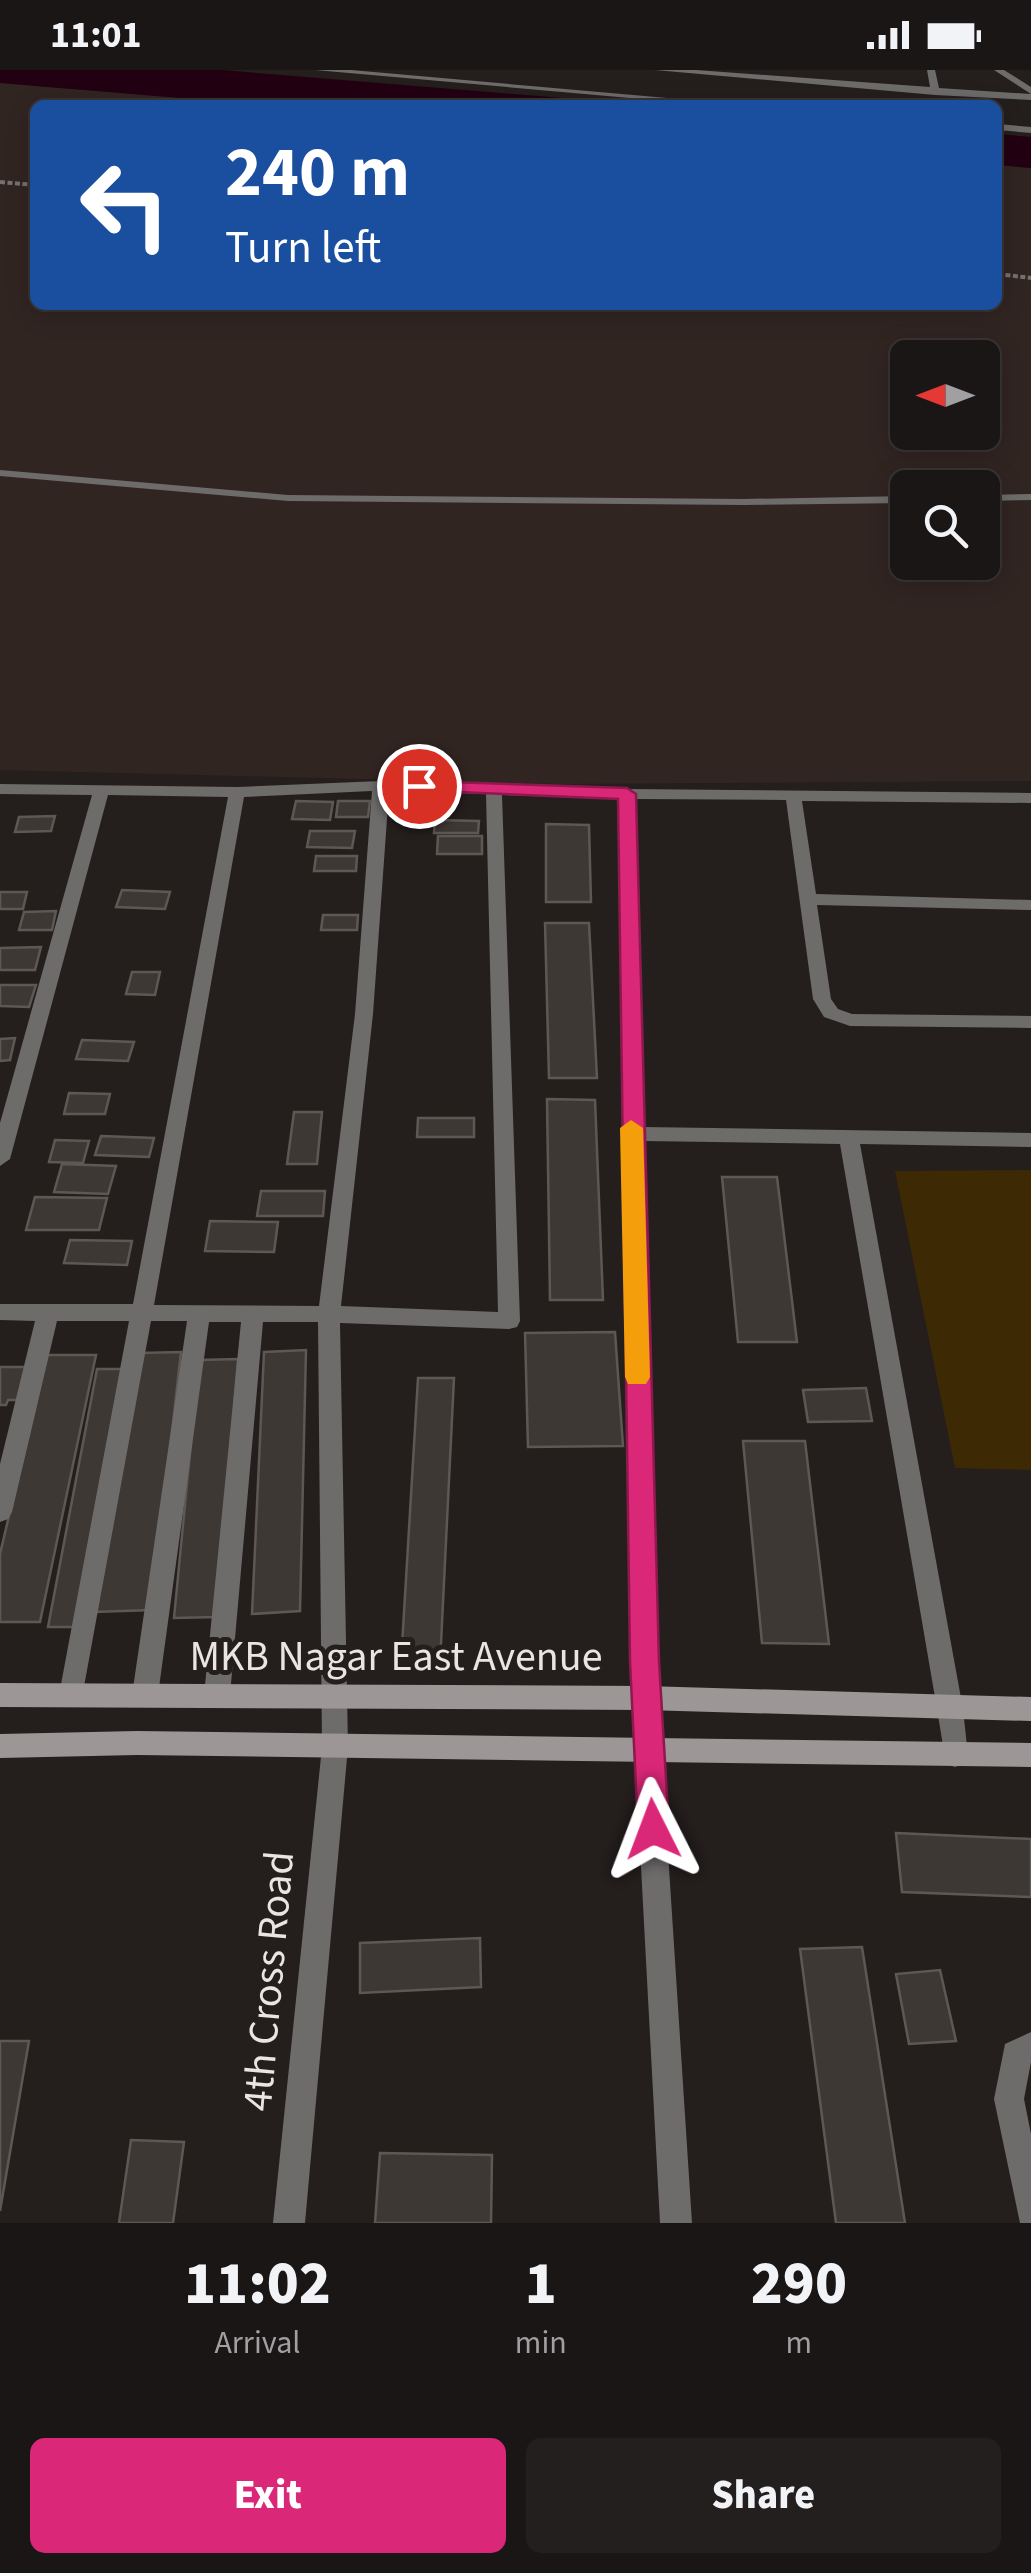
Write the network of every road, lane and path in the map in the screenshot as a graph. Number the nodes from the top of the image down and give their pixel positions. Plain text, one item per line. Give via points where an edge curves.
1 (319, 70) edge
2 (658, 70) edge
3 (796, 70) edge
4 (868, 70) edge
5 (932, 70) edge
6 (369, 72) edge
7 (1002, 72) edge
8 (726, 73) edge
9 (1031, 76) edge
10 (792, 82) junction
11 (864, 88) junction
12 (1029, 90) edge
13 (935, 92) junction
14 (685, 100) edge
15 (1002, 128) edge
16 (1031, 130) edge
17 (0, 182) edge
18 (30, 185) edge
19 (1002, 274) edge
20 (1031, 278) edge
21 (0, 473) edge
22 (1031, 497) edge
23 (1000, 498) edge
24 (890, 499) edge
25 (381, 786) junction
26 (494, 788) junction
27 (0, 789) edge
28 (101, 791) junction
29 (237, 792) junction
30 (627, 794) junction
31 (793, 795) junction
32 (1031, 798) edge
33 (808, 898) junction
34 (1031, 905) edge
35 (1031, 1022) edge
36 (632, 1134) junction
37 (849, 1137) junction
38 (1031, 1140) edge
39 (0, 1159) edge
40 (0, 1312) edge
41 (140, 1312) junction
42 (48, 1313) junction
43 (199, 1313) junction
44 (253, 1314) junction
45 (329, 1314) junction
46 (0, 1512) edge
47 (0, 1695) edge
48 (72, 1695) junction
49 (145, 1696) junction
50 (217, 1696) junction
51 (336, 1697) junction
52 (645, 1698) junction
53 (950, 1709) junction
54 (1031, 1709) edge
55 (0, 1746) edge
56 (334, 1748) junction
57 (649, 1750) junction
58 (955, 1756) junction
59 (1031, 1756) edge
60 (1031, 2047) edge
61 (1031, 2212) edge
62 (289, 2223) edge
63 (676, 2223) edge

1 - 6 street
2 - 8 street
3 - 10 street
4 - 11 street
5 - 13 street
6 - 14 street
7 - 9 street
7 - 12 street
8 - 10 street
10 - 11 street
11 - 13 street
12 - 13 street
15 - 16 street
17 - 18 path
19 - 20 path
21 - 24 lane via 288,498
22 - 23 lane
25 - 26 street
25 - 29 street
25 - 45 street, 4th Cross Road via 364,1014
26 - 30 street
26 - 45 street via 509,1321
27 - 28 street
28 - 29 street
28 - 39 street
29 - 41 street
30 - 31 street
30 - 36 street
31 - 32 street
31 - 33 street
33 - 34 street
33 - 35 street via 822,999 831,1013 850,1020
36 - 37 street
36 - 52 street
37 - 38 street
37 - 53 street
40 - 42 street
41 - 42 street
41 - 43 street
41 - 48 street
42 - 46 street
43 - 44 street
43 - 49 street
44 - 45 street
44 - 50 street
45 - 51 street, 4th Cross Road
47 - 48 main road, MKB Nagar East Avenue
48 - 49 main road, MKB Nagar East Avenue
49 - 50 main road, MKB Nagar East Avenue
50 - 51 main road, MKB Nagar East Avenue
51 - 52 main road, MKB Nagar East Avenue
51 - 56 street, 4th Cross Road
52 - 53 main road, MKB Nagar East Avenue
52 - 57 street
53 - 54 main road, MKB Nagar East Avenue
53 - 58 street
55 - 56 main road
56 - 57 main road
56 - 62 street, 4th Cross Road
57 - 58 main road
57 - 63 street
58 - 59 main road
60 - 61 street via 1015,2054 1009,2099

